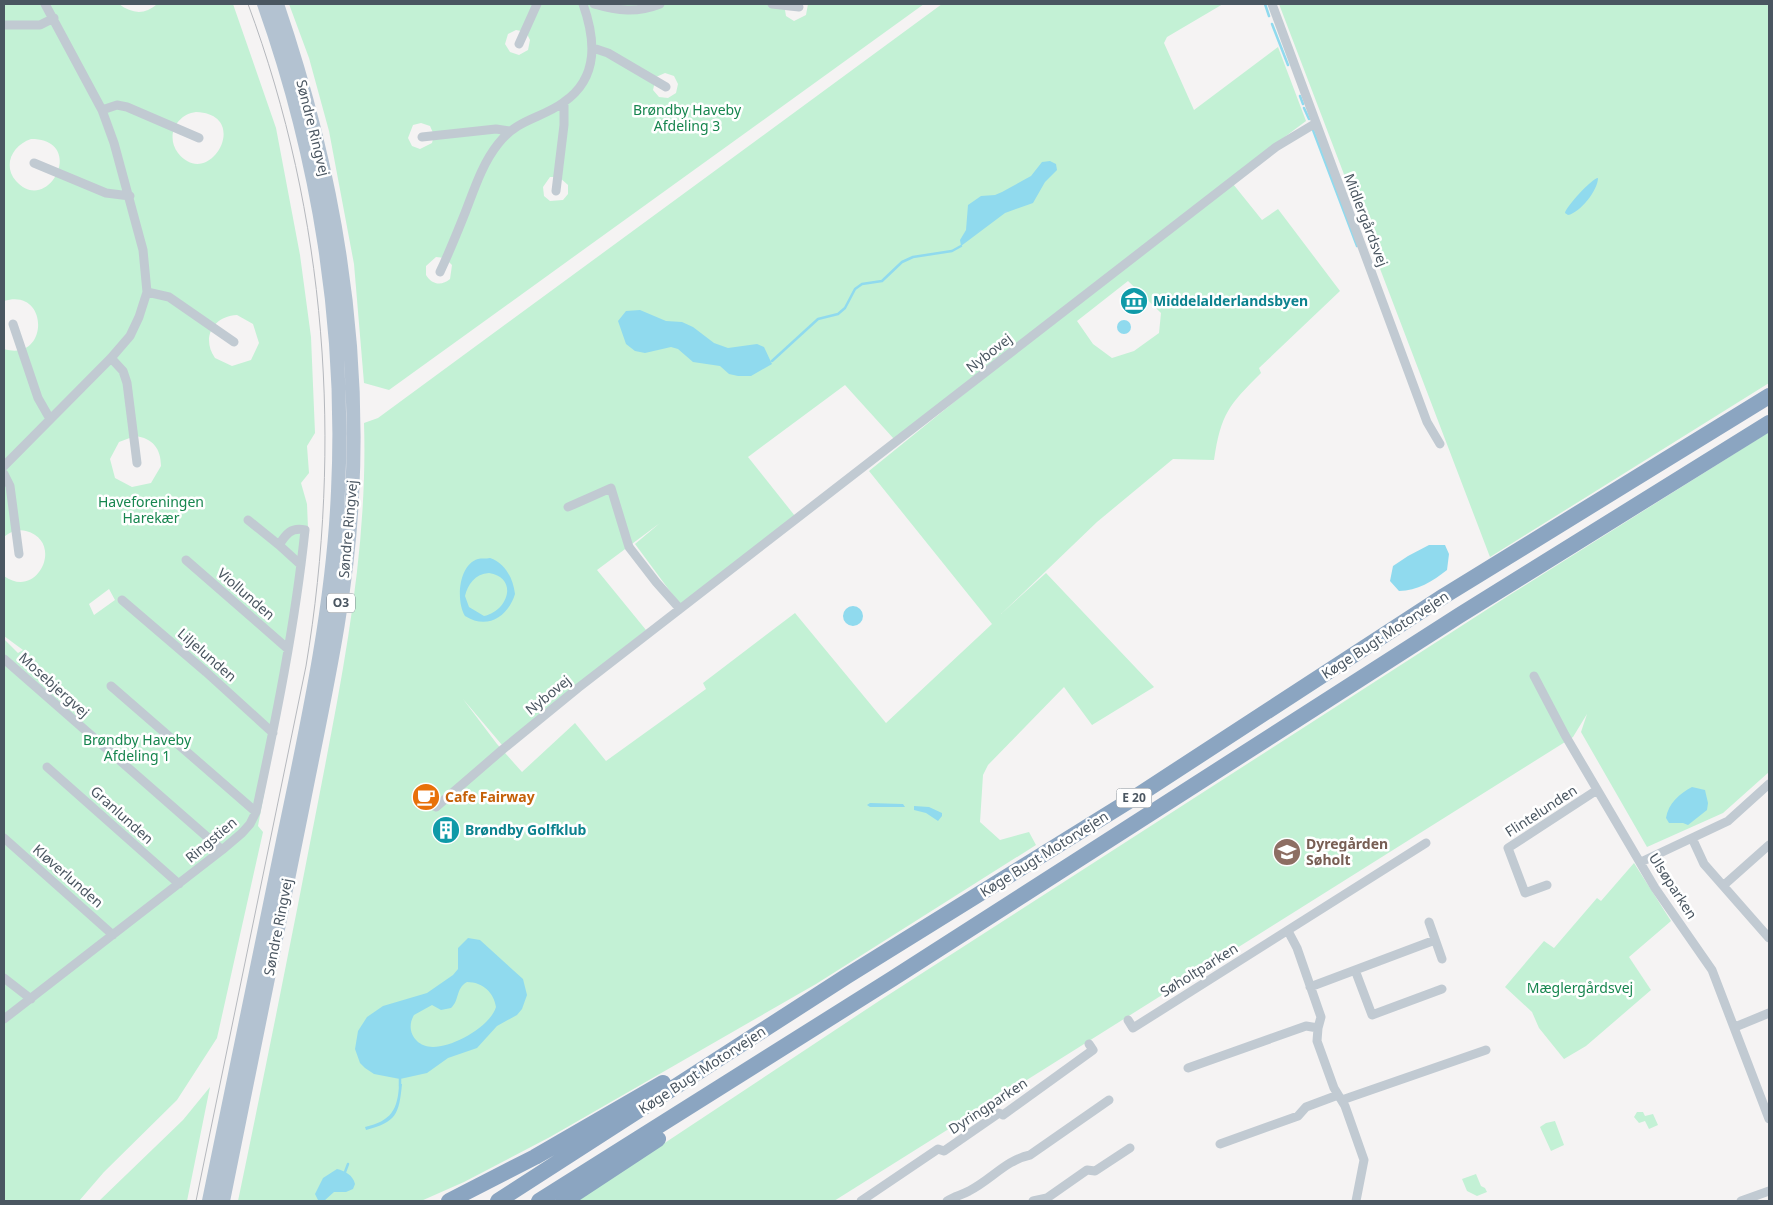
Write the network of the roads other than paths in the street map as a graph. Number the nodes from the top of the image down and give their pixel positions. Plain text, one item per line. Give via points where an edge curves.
1 (45, 4) edge
2 (264, 4) edge
3 (277, 4) edge
4 (537, 4) edge
5 (582, 4) edge
6 (594, 4) edge
7 (660, 4) edge
8 (772, 4) edge
9 (1272, 4) edge
10 (799, 7) dead end
11 (54, 18) junction
12 (4, 25) edge
13 (519, 44) dead end
14 (593, 48) junction
15 (666, 87) dead end
16 (564, 102) junction
17 (102, 110) junction
18 (1316, 123) junction
19 (510, 131) junction
20 (199, 138) dead end
21 (422, 138) dead end
22 (34, 163) dead end
23 (556, 191) dead end
24 (130, 196) junction
25 (440, 272) dead end
26 (147, 292) junction
27 (13, 324) dead end
28 (234, 342) dead end
29 (111, 358) junction
30 (1769, 396) edge
31 (50, 419) junction
32 (1769, 423) edge
33 (1440, 444) dead end
34 (137, 464) dead end
35 (4, 466) edge
36 (4, 474) edge
37 (568, 507) dead end
38 (248, 520) dead end
39 (279, 545) junction
40 (19, 554) dead end
41 (186, 560) dead end
42 (301, 565) junction
43 (122, 600) dead end
44 (680, 609) junction
45 (288, 649) junction
46 (4, 659) edge
47 (1534, 676) dead end
48 (111, 686) dead end
49 (273, 733) junction
50 (47, 767) dead end
51 (1769, 784) edge
52 (1597, 790) junction
53 (436, 807) dead end
54 (256, 812) junction
55 (4, 838) edge
56 (1692, 838) junction
57 (1426, 843) dead end
58 (1769, 845) edge
59 (222, 850) junction
60 (1641, 862) junction
61 (179, 884) junction
62 (1547, 885) dead end
63 (1724, 885) junction
64 (1430, 922) dead end
65 (1288, 931) junction
66 (113, 935) junction
67 (1769, 938) edge
68 (1435, 940) junction
69 (1442, 959) dead end
70 (1354, 970) junction
71 (846, 976) junction
72 (4, 978) edge
73 (892, 979) junction
74 (1310, 986) junction
75 (1442, 989) dead end
76 (30, 999) junction
77 (1769, 1013) edge
78 (4, 1019) edge
79 (1128, 1020) dead end
80 (1735, 1027) junction
81 (1318, 1028) junction
82 (1089, 1044) dead end
83 (1486, 1050) dead end
84 (1188, 1068) dead end
85 (1340, 1098) junction
86 (1109, 1100) dead end
87 (1769, 1119) edge
88 (1220, 1144) dead end
89 (1130, 1148) dead end
90 (1769, 1191) edge
91 (1367, 1194) dead end
92 (1357, 1199) edge
93 (209, 1201) edge
94 (223, 1201) edge
95 (449, 1201) edge
96 (498, 1201) edge
97 (539, 1201) edge
98 (564, 1201) edge
99 (864, 1201) edge
100 (948, 1201) edge
101 (1033, 1201) edge
102 (1741, 1201) edge

1 - 11 street
2 - 93 main road, Søndre Ringvej / O3 via 284,64 312,175 326,257 339,392 338,492 321,650
3 - 94 main road, Søndre Ringvej / O3 via 313,121 341,260 353,425 352,495 349,546 334,651
4 - 13 street
5 - 14 street via 591,27
6 - 7 street via 630,11
8 - 10 street
9 - 18 street, Midlergårdsvej
11 - 12 street via 40,25
11 - 17 street
14 - 15 street via 608,53
14 - 16 street via 586,77
16 - 19 street via 527,119
16 - 23 street
17 - 20 street via 127,107
17 - 24 street
18 - 33 street, Midlergårdsvej via 1427,422
18 - 44 street, Nybovej via 1276,147
19 - 21 street via 496,129
19 - 25 street via 489,158
22 - 24 street via 106,192
24 - 26 street via 143,250
26 - 28 street via 169,297
26 - 29 street via 130,336
27 - 31 street via 38,398
29 - 31 street
29 - 34 street via 123,371 127,383
30 - 71 highway, Køge Bugt Motorvejen / E 20 via 1444,596 1138,796
31 - 35 street
32 - 73 highway, Køge Bugt Motorvejen / E 20 via 1452,620
36 - 40 street via 10,486
37 - 44 street via 611,488 629,547
38 - 39 street
39 - 42 street
39 - 42 street, Ringstien via 290,531 305,530
41 - 45 street, Viollunden
42 - 45 street, Ringstien
43 - 49 street, Liljelunden
44 - 53 street, Nybovej via 502,750
45 - 49 street, Ringstien
46 - 59 street, Mosebjergvej
47 - 52 street, Ulsøparken
48 - 54 street
49 - 54 street, Ringstien
50 - 61 street, Granlunden
51 - 56 street via 1728,820
52 - 60 street, Ulsøparken
52 - 62 street, Flintelunden via 1508,848 1525,893
54 - 59 street, Ringstien via 242,833
55 - 66 street, Kløverlunden
56 - 60 street
56 - 63 street via 1704,864
57 - 65 street, Søholtparken
58 - 63 street
59 - 61 street, Ringstien
60 - 80 street, Ulsøparken via 1655,888 1704,957
61 - 66 street, Ringstien
63 - 67 street
64 - 68 street
65 - 74 street
65 - 79 street, Søholtparken via 1133,1028
66 - 76 street, Ringstien
68 - 69 street
68 - 70 street
70 - 74 street
70 - 75 street via 1372,1016
71 - 95 highway via 535,1157
71 - 96 highway, Køge Bugt Motorvejen / E 20
72 - 76 street
73 - 97 highway, Køge Bugt Motorvejen / E 20
73 - 98 highway via 882,991
74 - 81 street via 1321,1017
76 - 78 street, Ringstien
77 - 80 street
80 - 87 street, Ulsøparken
81 - 84 street via 1306,1026
81 - 85 street via 1317,1041
82 - 99 street, Dyringparken via 1093,1050 1003,1115 999,1113 944,1151 938,1149
83 - 85 street
85 - 88 street via 1306,1107 1298,1116
85 - 92 street via 1364,1160
86 - 100 street via 1030,1154 1017,1157 968,1192 957,1194
89 - 101 street via 1095,1170 1087,1170 1047,1198
90 - 102 street
91 - 92 street

